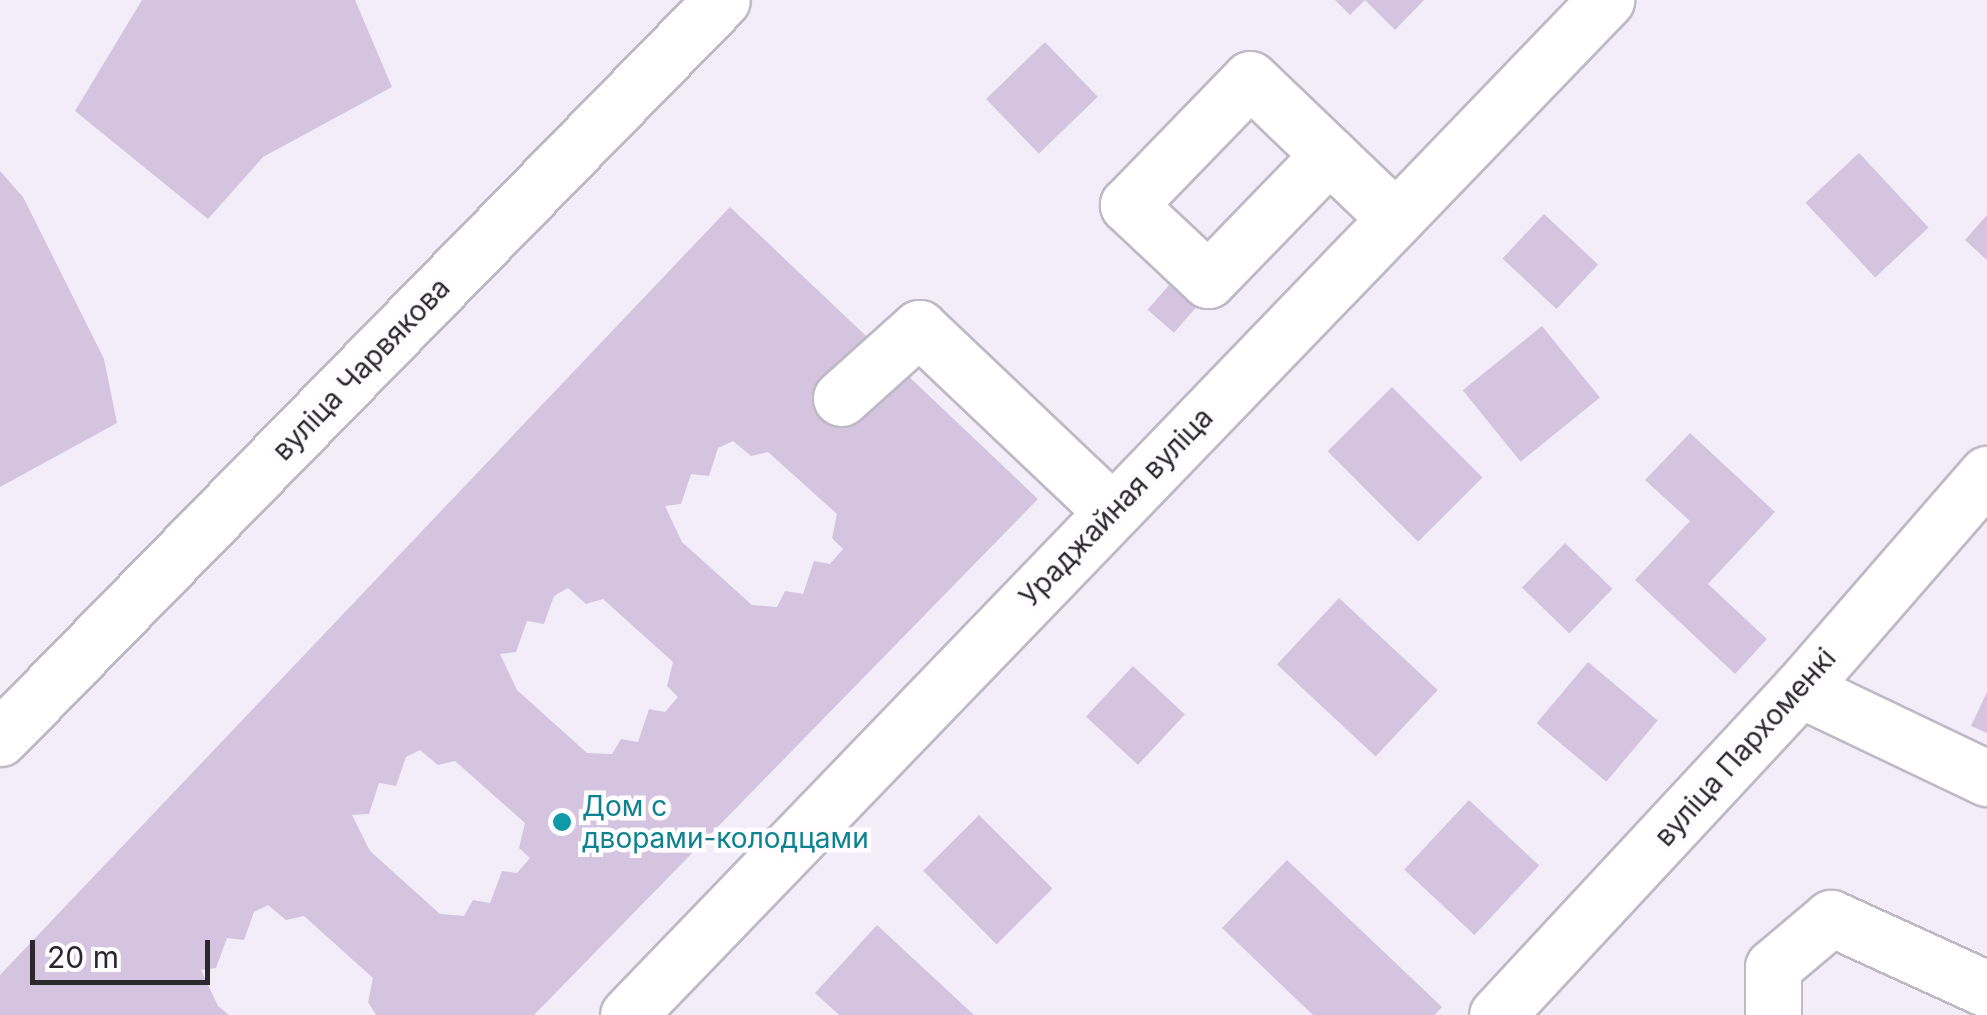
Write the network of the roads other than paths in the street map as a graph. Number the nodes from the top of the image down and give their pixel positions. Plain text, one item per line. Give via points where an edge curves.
1 (722, 0) edge
2 (1606, 0) edge
3 (1329, 155) dead end
4 (1395, 218) junction
5 (841, 398) dead end
6 (1987, 474) edge
7 (1112, 510) junction
8 (1800, 689) junction
9 (0, 738) edge
10 (1987, 778) edge
11 (1987, 988) edge
12 (628, 1015) edge
13 (1497, 1015) edge
14 (1773, 1015) edge

1 - 9 street, вуліца Чарвякова
2 - 4 street, Ураджайная вуліца
3 - 4 street
4 - 7 street, Ураджайная вуліца
5 - 7 street via 919,328
6 - 8 street, вуліца Пархоменкі
7 - 12 street, Ураджайная вуліца
8 - 10 street
8 - 13 street, вуліца Пархоменкі
11 - 14 street via 1832,918 1773,967

